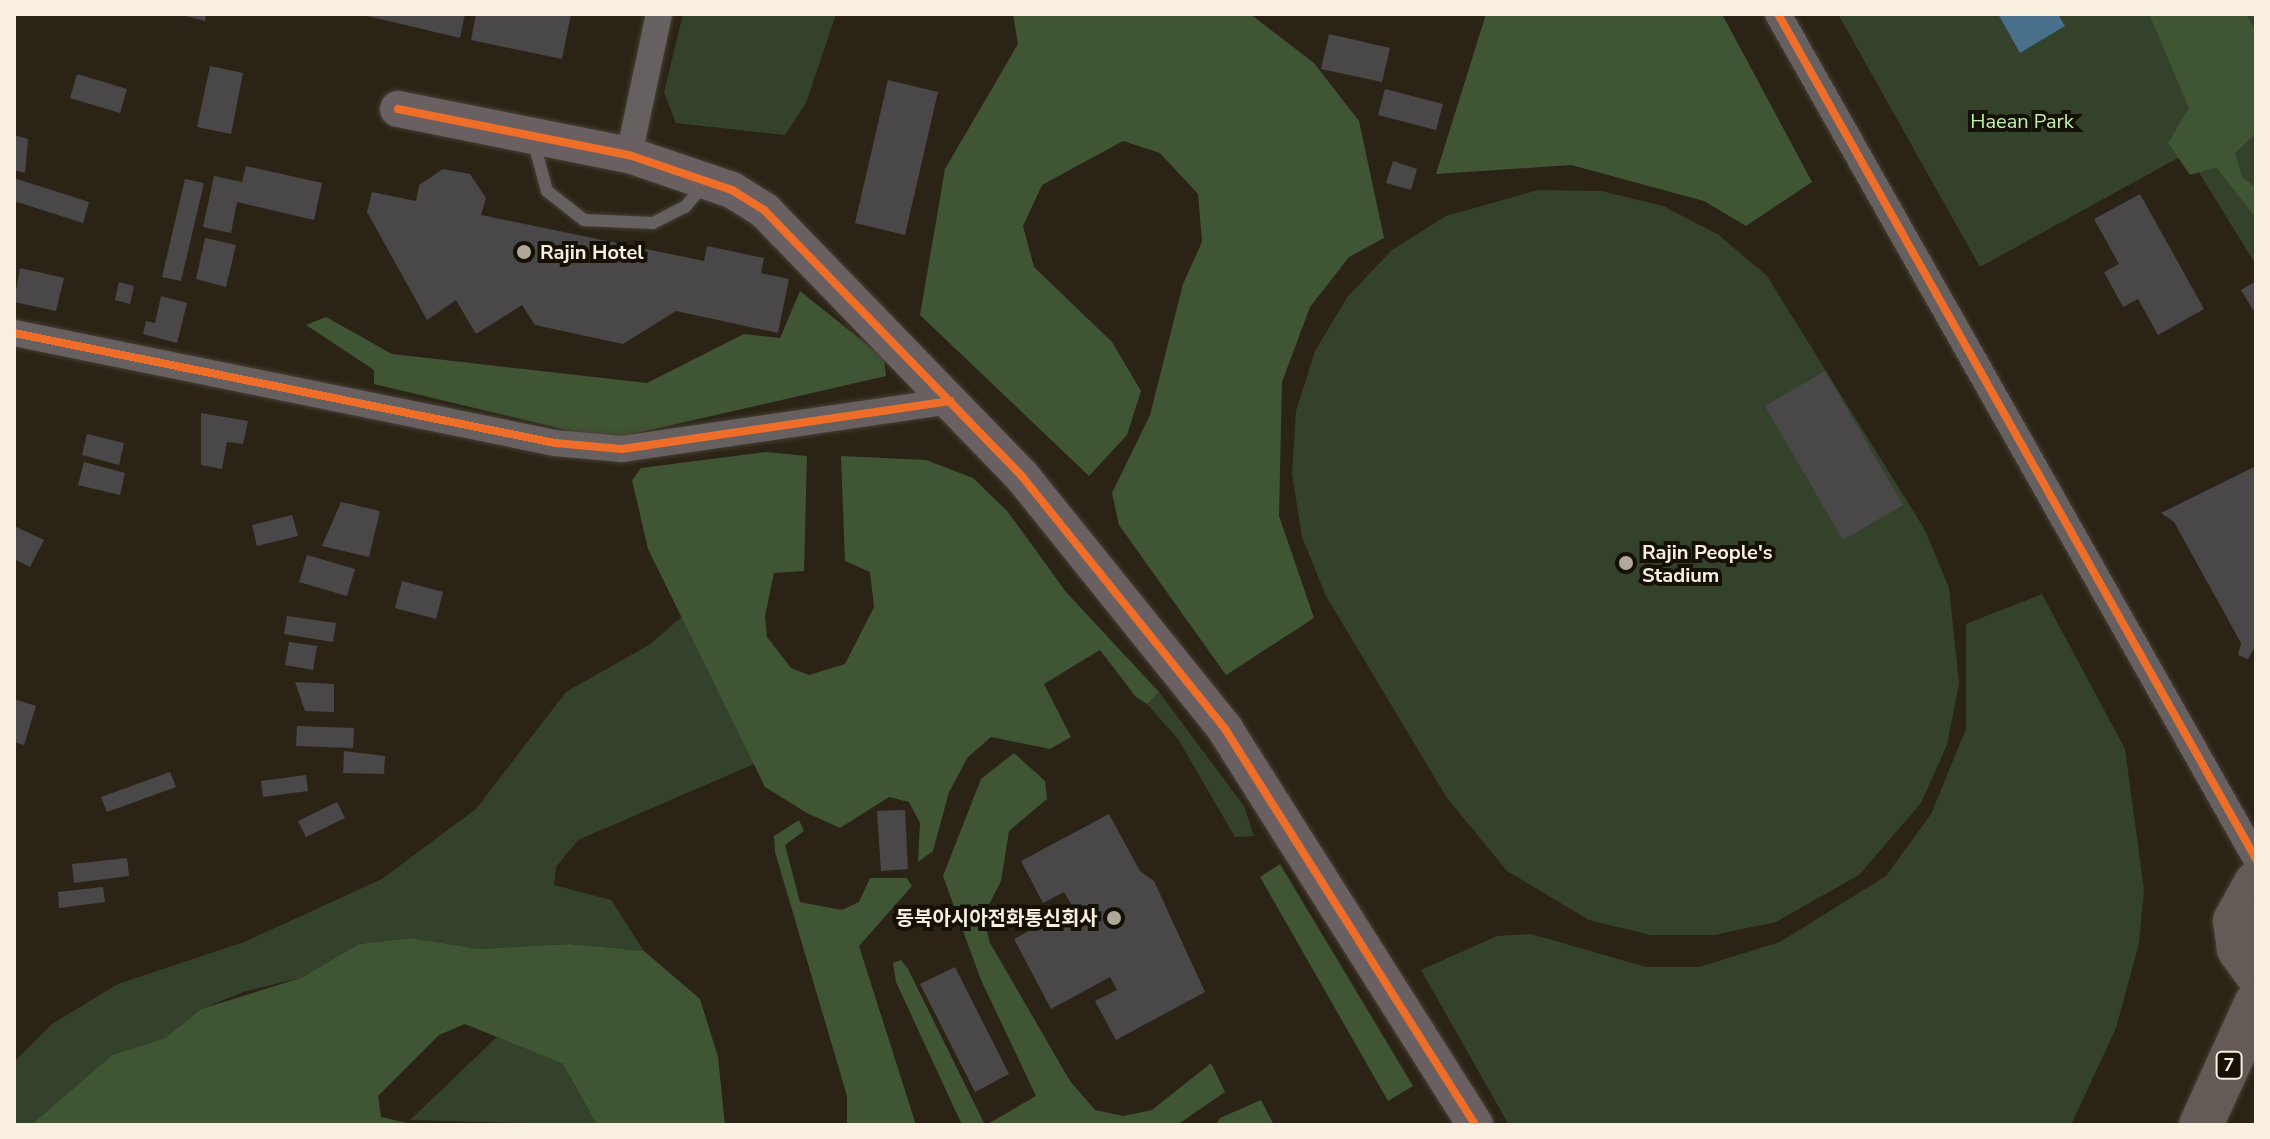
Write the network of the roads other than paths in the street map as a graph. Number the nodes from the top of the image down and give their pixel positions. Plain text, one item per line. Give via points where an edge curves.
1 (659, 14) edge
2 (1778, 14) edge
3 (398, 109) dead end
4 (532, 136) junction
5 (629, 155) junction
6 (706, 181) junction
7 (14, 333) edge
8 (951, 401) junction
9 (2256, 859) edge
10 (2256, 883) edge
11 (2256, 972) edge
12 (2256, 1004) edge
13 (1475, 1125) edge
14 (2201, 1125) edge

1 - 5 street
2 - 9 street
3 - 4 street
4 - 5 street
4 - 6 lane via 547,191 584,220 653,223 685,207
5 - 6 street
6 - 8 street via 765,211
7 - 8 street via 555,443 622,449
8 - 13 street via 1021,475 1263,780
10 - 11 highway via 2235,921 2239,949
12 - 14 highway, 7

